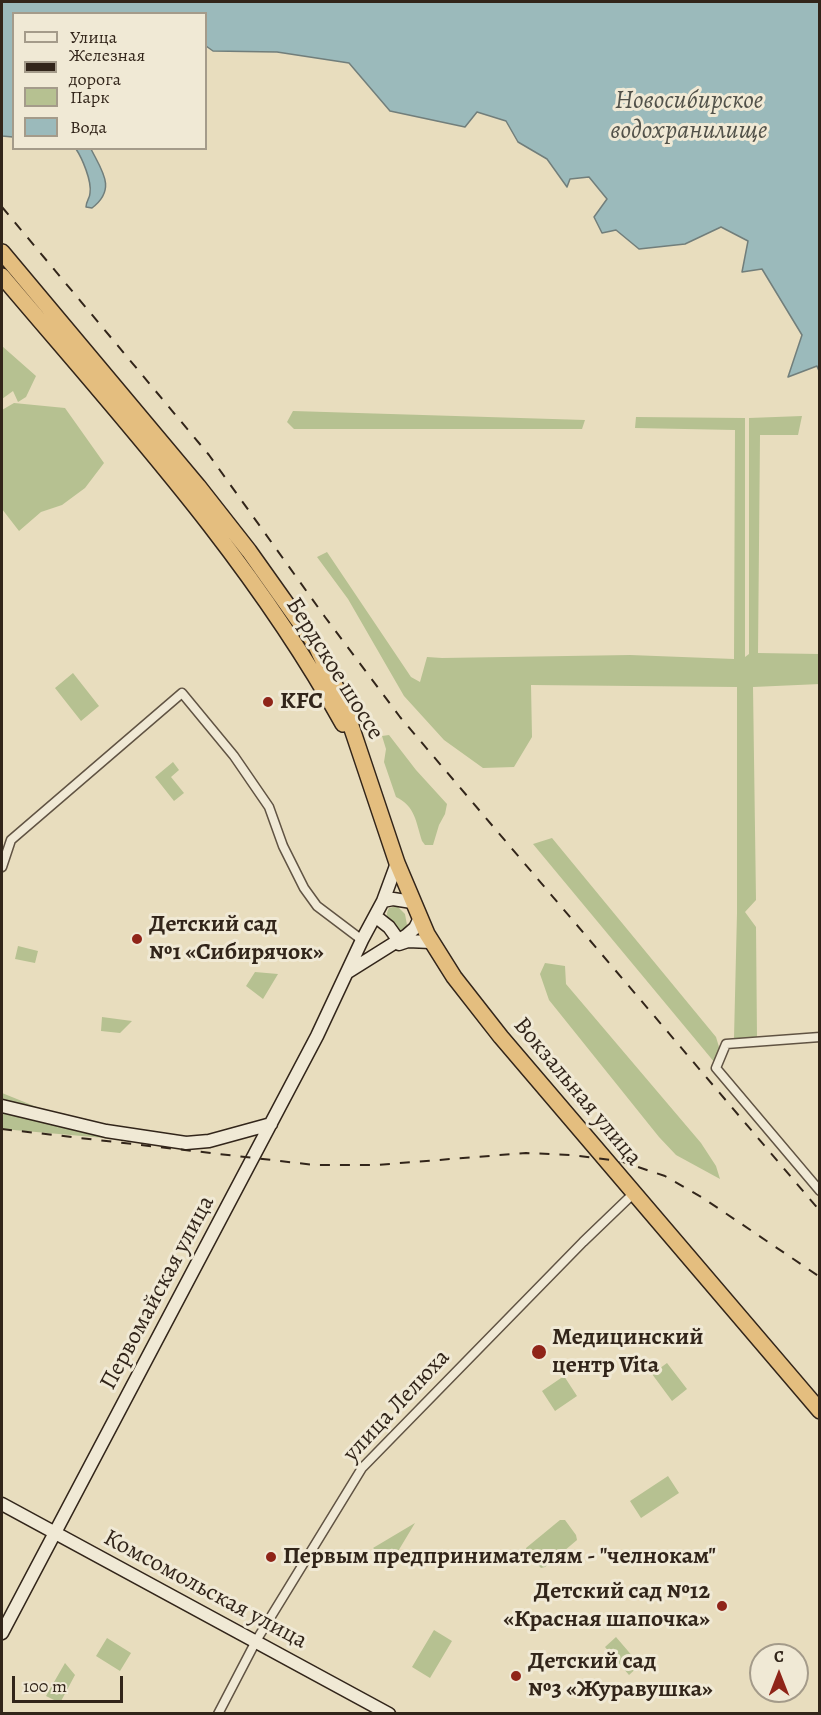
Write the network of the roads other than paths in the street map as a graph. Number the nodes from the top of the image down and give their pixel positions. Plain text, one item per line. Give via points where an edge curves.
1 (2, 252) edge
2 (2, 276) edge
3 (365, 763) junction
4 (397, 862) junction
5 (2, 867) edge
6 (383, 901) junction
7 (412, 902) junction
8 (375, 916) junction
9 (420, 918) junction
10 (362, 940) junction
11 (399, 941) junction
12 (431, 942) junction
13 (382, 951) junction
14 (348, 972) junction
15 (819, 1037) edge
16 (2, 1106) edge
17 (271, 1125) junction
18 (819, 1191) edge
19 (634, 1193) junction
20 (819, 1411) edge
21 (2, 1504) edge
22 (54, 1532) junction
23 (2, 1633) edge
24 (256, 1641) junction
25 (218, 1713) edge
26 (388, 1713) edge

1 - 3 highway, Бердское шоссе via 198,486 297,616 344,702
2 - 3 highway, Бердское шоссе via 158,461 242,570 302,652
3 - 4 highway, Вокзальная улица
4 - 6 main road, Первомайская улица
4 - 7 highway, Вокзальная улица
5 - 10 street via 11,840 182,693 234,756 269,807 283,846 317,906
6 - 7 main road
6 - 8 main road, Первомайская улица
7 - 9 highway, Вокзальная улица
8 - 10 main road, Первомайская улица
8 - 11 main road
9 - 11 main road via 415,928
9 - 12 highway, Вокзальная улица
10 - 14 main road, Первомайская улица
11 - 13 main road
12 - 13 main road via 408,940
12 - 19 highway, Вокзальная улица via 482,1014
13 - 14 main road
14 - 17 main road, Первомайская улица
15 - 18 street via 726,1044 716,1068
16 - 17 main road via 106,1131 186,1143
17 - 22 main road, Первомайская улица
19 - 20 highway, Вокзальная улица
19 - 24 street, улица Лелюха via 362,1468
21 - 22 main road, Комсомольская улица
22 - 23 main road, Первомайская улица
22 - 24 main road, Комсомольская улица
24 - 25 street, улица Лелюха
24 - 26 main road, Комсомольская улица

